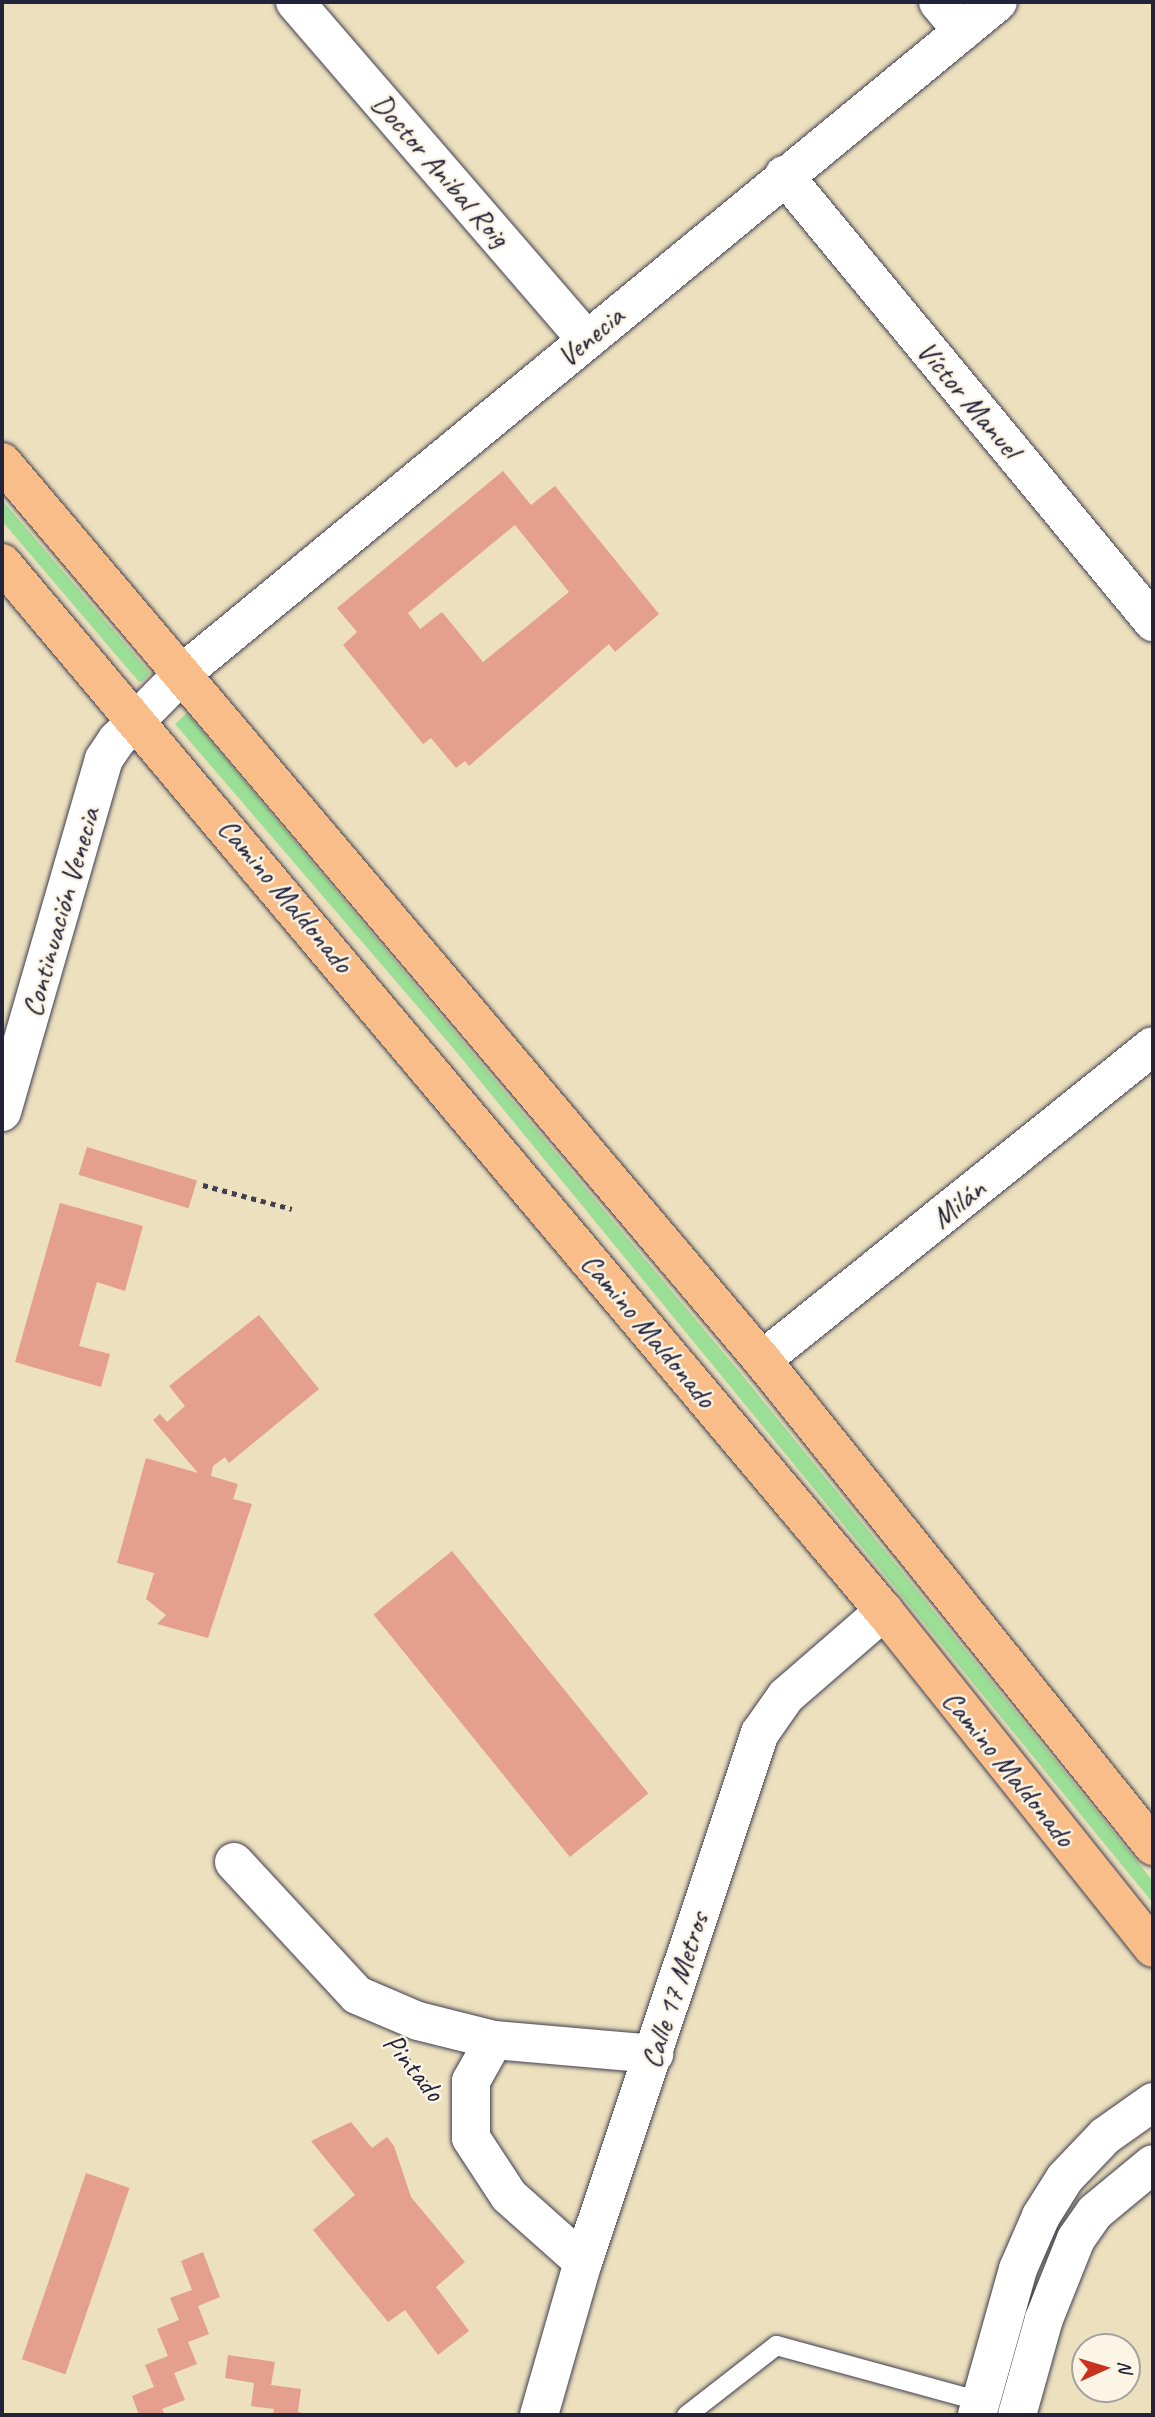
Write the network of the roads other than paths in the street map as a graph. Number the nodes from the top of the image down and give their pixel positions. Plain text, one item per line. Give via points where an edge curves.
1 (295, 2) edge
2 (937, 2) edge
3 (998, 2) edge
4 (962, 31) junction
5 (784, 175) junction
6 (586, 339) junction
7 (2, 463) edge
8 (2, 563) edge
9 (1153, 622) edge
10 (184, 672) junction
11 (134, 720) junction
12 (1153, 1046) edge
13 (2, 1112) edge
14 (762, 1360) junction
15 (884, 1611) junction
16 (1153, 1846) edge
17 (234, 1862) dead end
18 (1153, 1948) edge
19 (494, 2040) junction
20 (654, 2054) junction
21 (1153, 2102) edge
22 (1153, 2164) edge
23 (583, 2262) junction
24 (979, 2408) edge
25 (1018, 2413) edge
26 (539, 2415) edge
27 (686, 2415) edge

1 - 6 street, Doctor Anibal Roig
2 - 4 street
3 - 4 street, Venecia
4 - 5 street, Venecia
5 - 6 street, Venecia
5 - 9 street, Víctor Manuel
6 - 10 street, Venecia
7 - 10 main road
8 - 11 main road, Camino Maldonado
10 - 11 street
10 - 14 main road
11 - 13 street, Continuación Venecia via 104,760
11 - 15 main road, Camino Maldonado
12 - 14 street, Milán
14 - 16 main road
15 - 18 main road, Camino Maldonado
15 - 20 street, Calle 17 Metros via 786,1696 760,1733
17 - 19 street, Pintado via 357,1996
19 - 20 street, Pintado
19 - 23 street, Pintado via 471,2081 471,2138 509,2196
20 - 23 street, Calle 17 Metros
21 - 24 street via 1105,2136 1065,2178 1041,2216 1018,2269
22 - 25 street via 1095,2211 1076,2239 1044,2319
23 - 26 street, Calle 17 Metros
24 - 25 lane
24 - 27 lane via 776,2345

